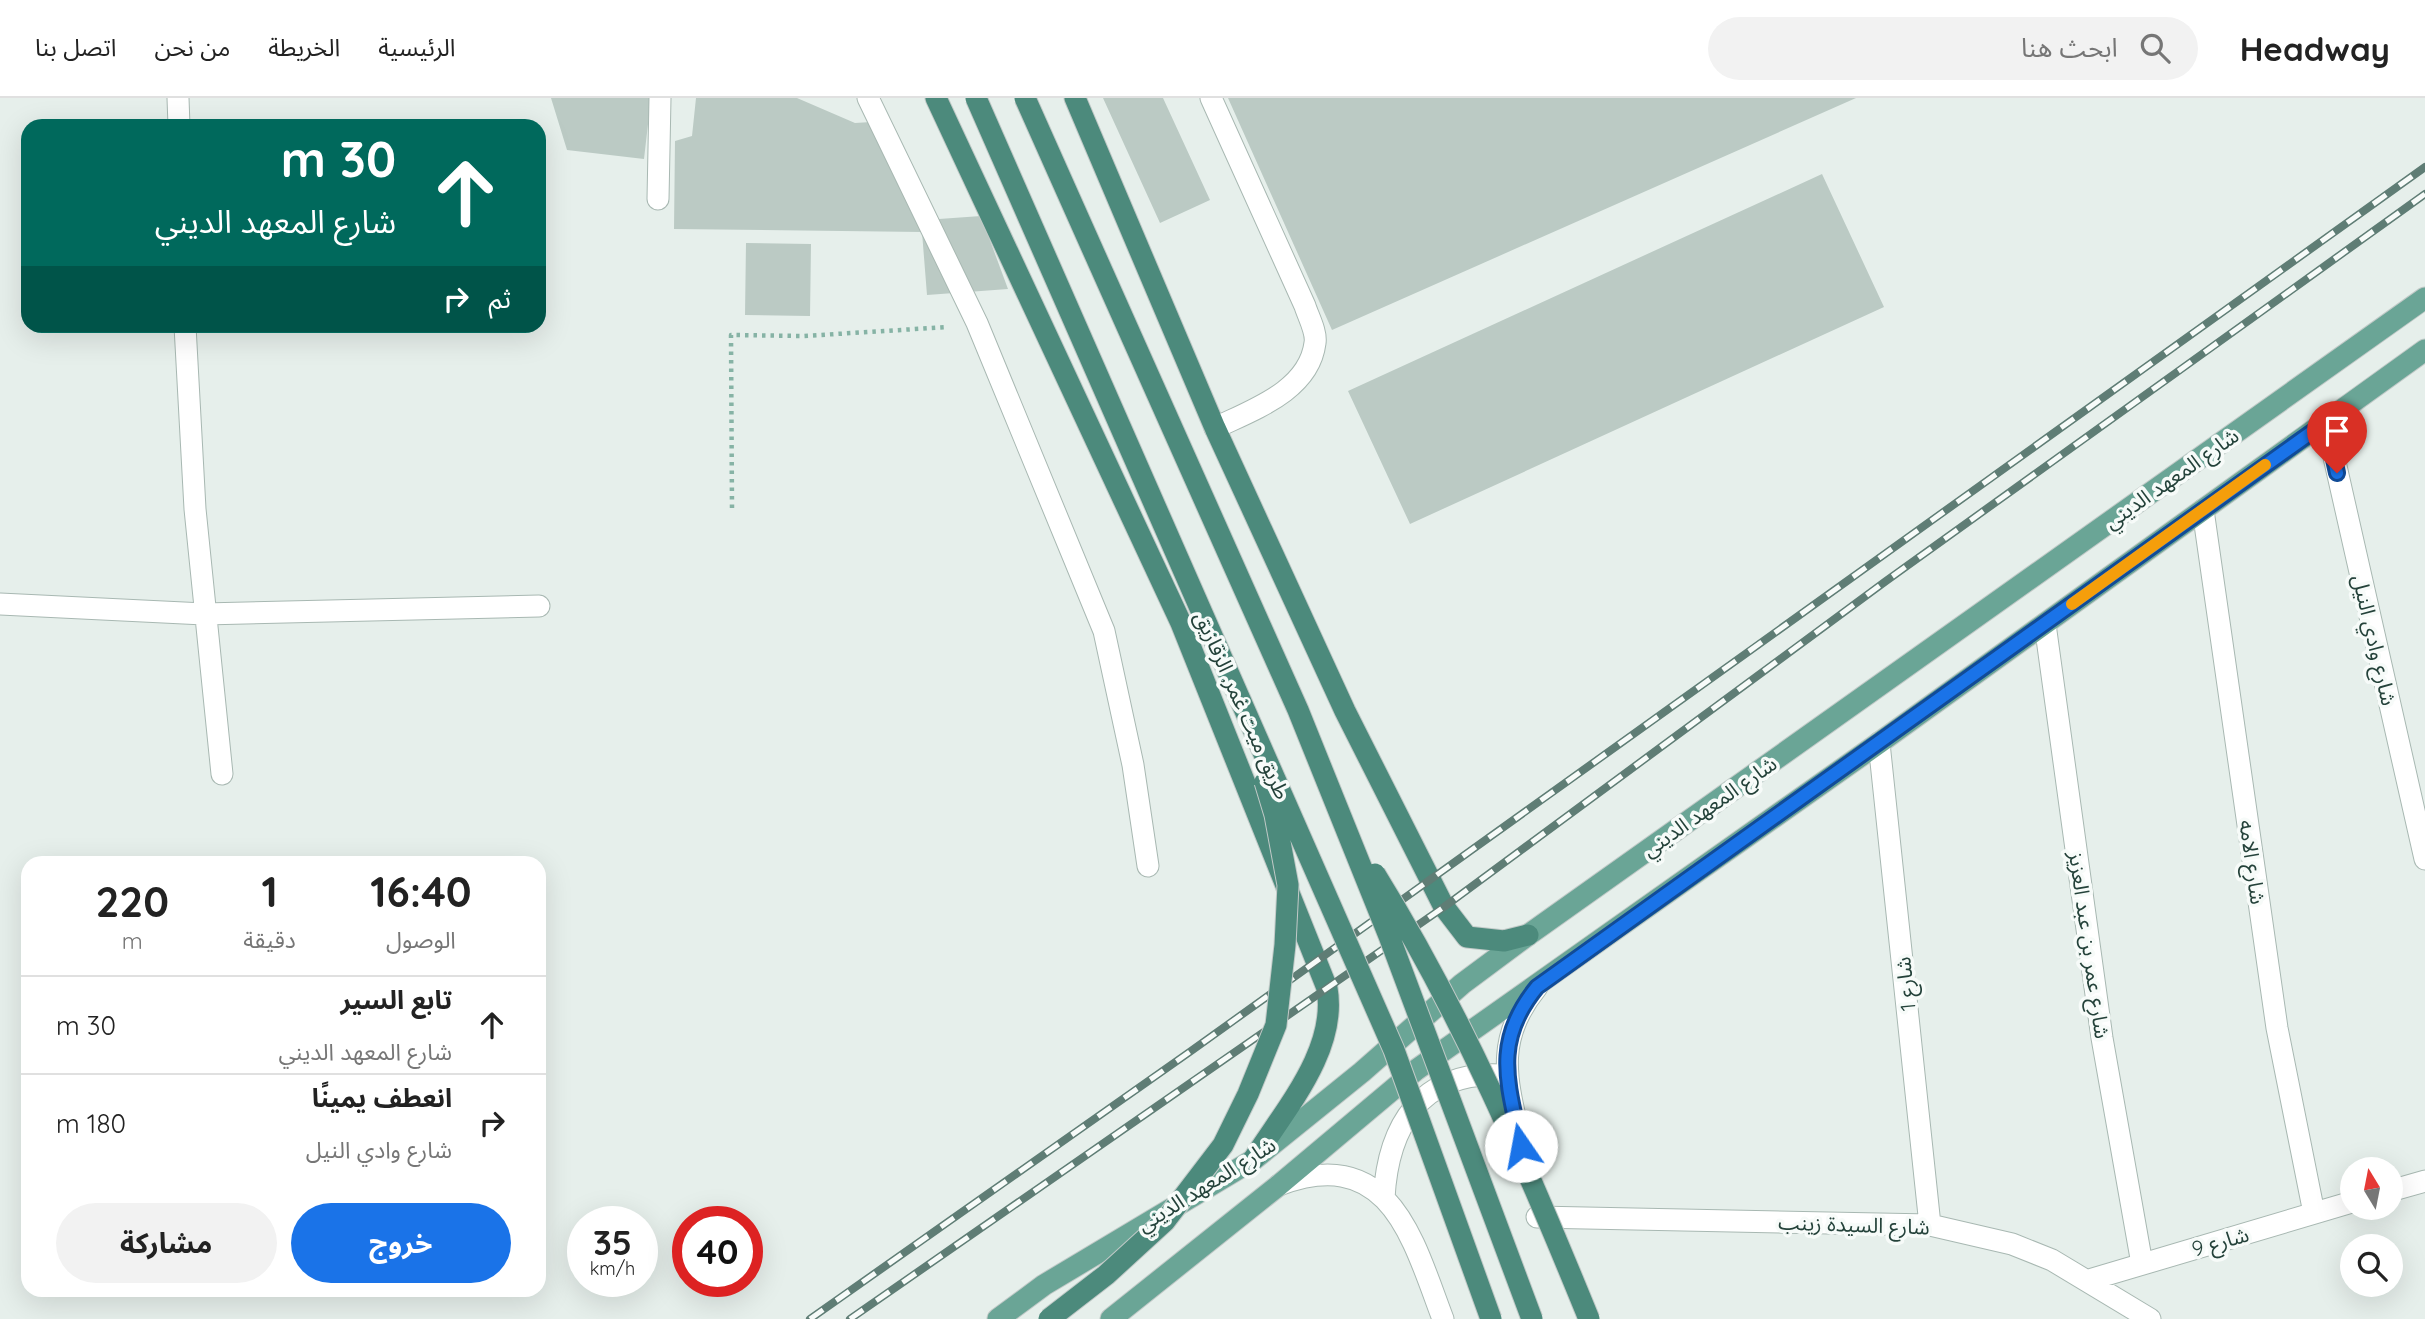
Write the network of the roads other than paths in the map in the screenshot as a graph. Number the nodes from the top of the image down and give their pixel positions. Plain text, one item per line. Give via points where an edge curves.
1 (178, 98) edge
2 (660, 98) edge
3 (869, 98) edge
4 (936, 98) edge
5 (975, 98) edge
6 (1025, 98) edge
7 (1075, 98) edge
8 (1210, 98) edge
9 (178, 119) edge
10 (658, 199) dead end
11 (2425, 298) edge
12 (185, 333) edge
13 (2425, 350) edge
14 (2326, 422) junction
15 (1214, 428) junction
16 (2203, 510) junction
17 (0, 604) edge
18 (539, 606) dead end
19 (204, 614) junction
20 (2045, 624) junction
21 (1241, 703) junction
22 (1879, 743) junction
23 (222, 774) dead end
24 (1345, 826) junction
25 (2425, 859) edge
26 (1148, 866) dead end
27 (1528, 934) junction
28 (1537, 987) junction
29 (1506, 1075) junction
30 (1253, 1160) junction
31 (2425, 1181) edge
32 (1279, 1185) junction
33 (2403, 1187) edge
34 (1384, 1198) junction
35 (2340, 1205) edge
36 (2314, 1213) junction
37 (1536, 1217) junction
38 (1930, 1225) junction
39 (2142, 1264) junction
40 (2089, 1280) junction
41 (998, 1319) edge
42 (1049, 1319) edge
43 (1111, 1319) edge
44 (1443, 1319) edge
45 (1491, 1319) edge
46 (1532, 1319) edge
47 (1587, 1319) edge
48 (2150, 1319) edge

1 - 9 street
2 - 10 street
3 - 26 street via 978,326 1104,631 1133,765
4 - 30 highway, طريق ميت غمر, الزقازيق via 1181,623 1327,988 1330,1019 1322,1049
5 - 21 highway, طريق ميت غمر, الزقازيق, bridge
6 - 24 highway, bridge via 1298,710
7 - 15 highway
8 - 15 street via 1305,306 1316,341 1306,367 1284,393
11 - 27 main road, شارع المعهد الديني
12 - 19 street
13 - 14 main road, شارع المعهد الديني
14 - 16 main road, شارع المعهد الديني
14 - 25 street, شارع وادي النيل
15 - 27 highway via 1345,710 1450,917 1467,937 1504,941
16 - 20 main road, شارع المعهد الديني
16 - 36 street, شارع الامه via 2277,1028
17 - 19 street
18 - 19 street
19 - 23 street
20 - 22 main road, شارع المعهد الديني
20 - 39 street, شارع عمر بن عبد العزيز via 2102,1038
21 - 42 highway, bridge via 1275,815 1288,885 1276,1025 1223,1146 1165,1221
21 - 45 highway, طريق ميت غمر, الزقازيق, bridge via 1394,1050
22 - 28 main road, شارع المعهد الديني
22 - 38 street, شارع 1
24 - 46 highway, bridge
24 - 47 highway, bridge via 1405,922 1492,1090
27 - 30 main road, شارع المعهد الديني
28 - 29 street via 1515,1019
28 - 32 main road, شارع المعهد الديني via 1416,1070
29 - 34 street via 1463,1078 1424,1097 1397,1130
29 - 37 street
30 - 41 main road, شارع المعهد الديني via 1044,1285
31 - 33 street
32 - 34 street via 1315,1175 1340,1177 1363,1184
32 - 43 main road, شارع المعهد الديني
34 - 44 street via 1408,1227
35 - 36 street, شارع 9
36 - 39 street, شارع 9
37 - 38 street, شارع السيدة زينب
37 - 47 street
38 - 40 street, شارع السيدة زينب via 2012,1244
39 - 40 street, شارع 9
40 - 48 street, شارع السيدة زينب

